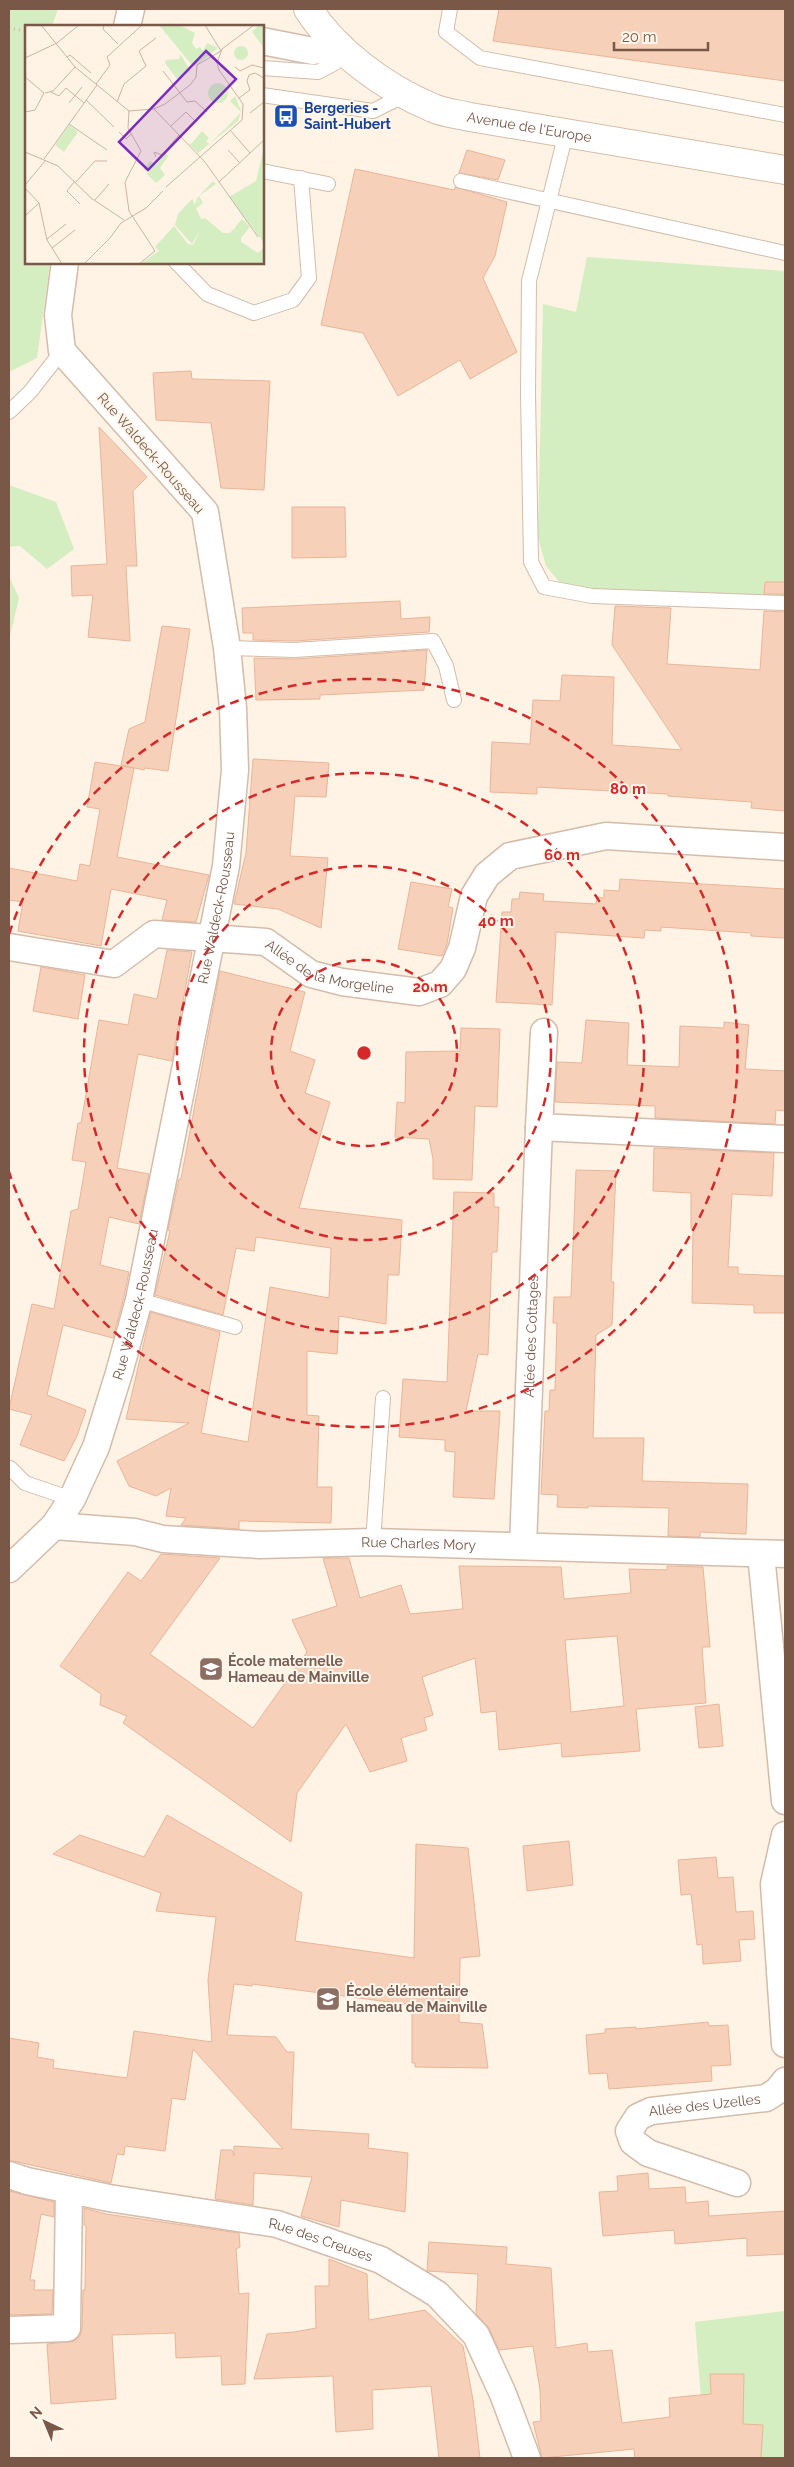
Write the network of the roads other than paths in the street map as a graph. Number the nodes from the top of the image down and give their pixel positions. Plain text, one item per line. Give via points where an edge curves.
1 (131, 9) edge
2 (308, 9) edge
3 (450, 9) edge
4 (127, 25) edge
5 (264, 40) edge
6 (341, 47) junction
7 (264, 68) edge
8 (264, 95) edge
9 (405, 95) junction
10 (785, 115) edge
11 (566, 133) junction
12 (785, 170) edge
13 (264, 171) edge
14 (301, 178) junction
15 (462, 181) dead end
16 (328, 184) dead end
17 (550, 200) junction
18 (785, 254) edge
19 (65, 264) edge
20 (178, 264) edge
21 (62, 351) junction
22 (9, 412) edge
23 (785, 603) edge
24 (227, 648) junction
25 (454, 700) dead end
26 (785, 848) edge
27 (212, 939) junction
28 (9, 947) edge
29 (544, 1032) dead end
30 (539, 1127) junction
31 (785, 1139) edge
32 (139, 1300) junction
33 (235, 1327) dead end
34 (383, 1398) dead end
35 (10, 1468) dead end
36 (72, 1499) junction
37 (54, 1526) junction
38 (373, 1542) junction
39 (523, 1546) junction
40 (773, 1554) edge
41 (9, 1569) edge
42 (785, 1801) edge
43 (785, 1835) edge
44 (785, 2044) edge
45 (785, 2081) edge
46 (9, 2175) edge
47 (737, 2182) dead end
48 (69, 2190) junction
49 (9, 2330) edge
50 (527, 2458) edge

1 - 4 street
2 - 6 main road, Avenue de l'Europe
3 - 10 lane via 446,32 480,58
5 - 6 street via 313,51
6 - 7 lane via 335,63 318,72
6 - 9 main road, Avenue de l'Europe via 369,72
8 - 9 lane via 373,111
9 - 11 main road, Avenue de l'Europe via 435,109
11 - 12 main road, Avenue de l'Europe
11 - 17 lane
13 - 14 lane
14 - 16 lane
14 - 20 lane via 309,278 293,300 254,313 207,294
15 - 17 lane
17 - 18 lane
17 - 23 lane via 529,281 531,562 544,587 592,596
19 - 21 street via 58,315
21 - 22 lane via 30,392
21 - 24 street, Rue Waldeck-Rousseau via 206,512
24 - 25 lane via 294,650 433,641 446,666
24 - 27 street, Rue Waldeck-Rousseau via 235,770 226,866
26 - 27 street, Allée de la Morgeline via 606,836 510,856 488,875 474,896 462,948 453,968 440,984 419,992 342,982 312,974 266,942
27 - 28 street, Allée de la Morgeline via 154,934 114,964
27 - 32 street, Rue Waldeck-Rousseau
29 - 30 street, Allée des Cottages
30 - 31 street
30 - 39 street, Allée des Cottages
32 - 33 lane
32 - 36 street, Rue Waldeck-Rousseau via 96,1447
34 - 38 lane
35 - 36 lane via 24,1483
36 - 37 street, Rue Waldeck-Rousseau
37 - 38 street, Rue Charles Mory via 135,1532 163,1540 250,1545
37 - 41 street, Rue Waldeck-Rousseau
38 - 39 street, Rue Charles Mory
39 - 40 street, Rue Charles Mory
40 - 42 street
43 - 44 street via 774,1884
45 - 47 street, Allée des Uzelles via 766,2098 651,2111 638,2117 629,2131 633,2142 648,2153
46 - 48 street, Rue des Creuses
48 - 49 street via 67,2328
48 - 50 street, Rue des Creuses via 277,2224 381,2260 437,2294 476,2335

